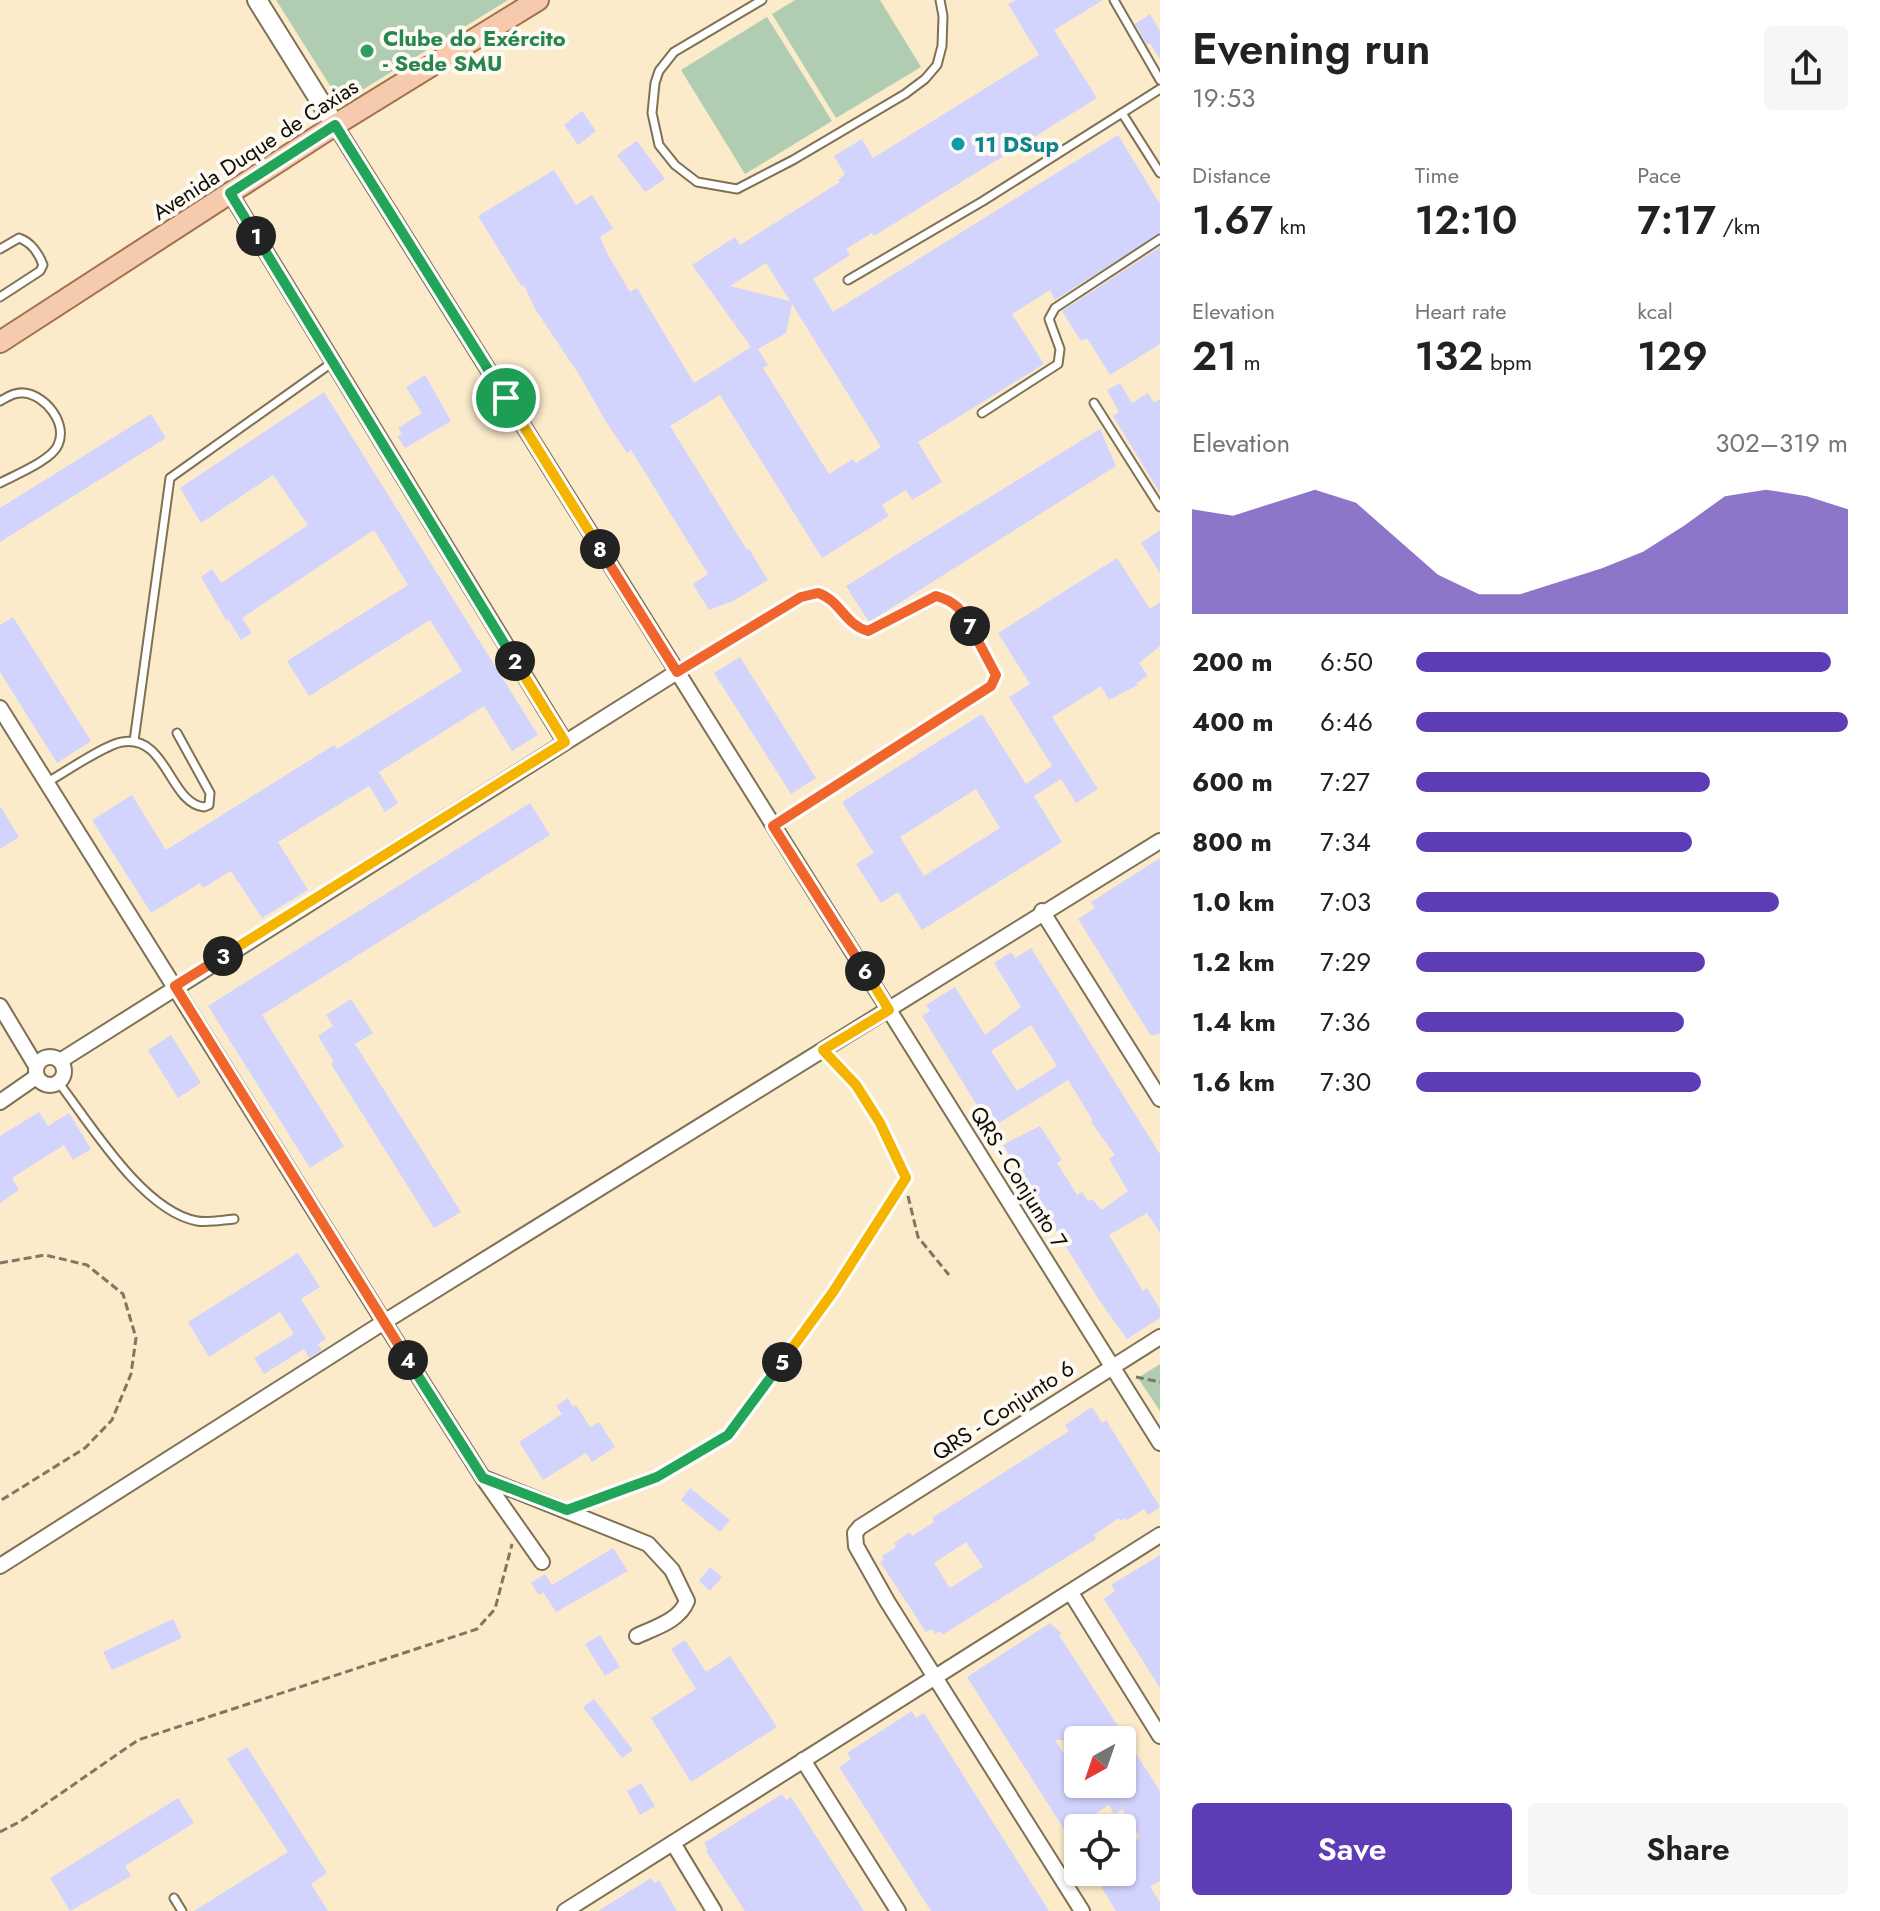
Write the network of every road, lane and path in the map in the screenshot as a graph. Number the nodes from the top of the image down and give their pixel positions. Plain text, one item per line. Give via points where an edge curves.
1 (257, 0) edge
2 (538, 0) edge
3 (762, 0) edge
4 (940, 0) edge
5 (1114, 0) edge
6 (1160, 80) edge
7 (1160, 89) edge
8 (1122, 113) junction
9 (335, 125) junction
10 (1160, 173) edge
11 (230, 193) junction
12 (1160, 239) edge
13 (0, 249) edge
14 (848, 280) dead end
15 (0, 297) edge
16 (0, 342) edge
17 (333, 362) junction
18 (0, 401) edge
19 (1094, 403) dead end
20 (982, 413) dead end
21 (0, 483) edge
22 (1160, 507) edge
23 (677, 672) junction
24 (0, 708) edge
25 (177, 733) dead end
26 (134, 741) junction
27 (565, 742) junction
28 (46, 783) junction
29 (773, 826) junction
30 (1160, 841) edge
31 (1042, 911) junction
32 (175, 986) junction
33 (0, 1006) edge
34 (889, 1010) junction
35 (823, 1050) junction
36 (60, 1061) junction
37 (36, 1071) junction
38 (59, 1083) junction
39 (1160, 1099) edge
40 (0, 1102) edge
41 (906, 1178) junction
42 (234, 1219) dead end
43 (0, 1263) edge
44 (949, 1275) dead end
45 (384, 1322) junction
46 (1160, 1337) edge
47 (1112, 1367) junction
48 (1160, 1443) edge
49 (483, 1478) junction
50 (0, 1501) edge
51 (567, 1510) junction
52 (516, 1525) junction
53 (1160, 1535) edge
54 (542, 1562) dead end
55 (0, 1566) edge
56 (1071, 1593) junction
57 (637, 1636) dead end
58 (935, 1677) junction
59 (1160, 1736) edge
60 (803, 1760) junction
61 (0, 1832) edge
62 (673, 1843) junction
63 (174, 1898) dead end
64 (182, 1911) edge
65 (565, 1911) edge
66 (714, 1911) edge
67 (898, 1911) edge
68 (1082, 1911) edge

1 - 9 street
2 - 9 main road, Avenida Duque de Caxias
3 - 4 lane via 674,52 659,71 652,113 659,145 697,182 737,189 905,94 937,65 942,46
5 - 6 lane
7 - 8 lane
8 - 10 lane
8 - 14 lane
9 - 11 main road, Avenida Duque de Caxias
9 - 23 street, QRS - Conjunto 7
11 - 16 main road, Avenida Duque de Caxias
11 - 17 street
12 - 20 lane via 1055,308 1049,319 1060,349 1058,364
13 - 15 lane via 19,238 27,240 43,265
17 - 26 lane via 170,478
17 - 27 street
18 - 21 lane via 27,393 48,406 60,433 58,446 45,458
19 - 22 lane
23 - 27 street
23 - 29 street, QRS - Conjunto 7
23 - 29 lane via 801,597 818,593 834,600 853,625 868,631 936,596 962,610 996,675 991,686
24 - 28 street
25 - 26 lane via 210,793 209,805 190,802 155,752
26 - 28 lane via 119,742
27 - 32 street
28 - 32 street
29 - 34 street, QRS - Conjunto 7
30 - 31 street
31 - 34 street
31 - 39 street
32 - 36 street
32 - 45 street
33 - 37 street
34 - 35 street
34 - 47 street, QRS - Conjunto 7
35 - 41 path via 856,1085
35 - 45 street
36 - 37 street via 39,1061
36 - 38 street via 65,1072
37 - 38 street via 46,1085
37 - 40 street
38 - 42 lane via 134,1181 160,1205 199,1222
41 - 44 path via 918,1237
41 - 51 lane via 833,1292 728,1435 657,1477
43 - 50 path via 45,1255 87,1265 123,1294 136,1338 131,1374 112,1420 85,1448
45 - 49 street
45 - 55 street
46 - 47 street, QRS - Conjunto 6
47 - 48 street
47 - 58 street, QRS - Conjunto 6 via 855,1533 856,1546
49 - 51 street
49 - 52 street
51 - 57 street via 648,1544 681,1586 687,1601 683,1611
52 - 54 street
52 - 61 path via 495,1609 477,1629 138,1740
53 - 56 street
56 - 58 street
56 - 59 street
58 - 60 street
58 - 68 street
60 - 62 street
60 - 67 street
62 - 65 street
62 - 66 street
63 - 64 lane

